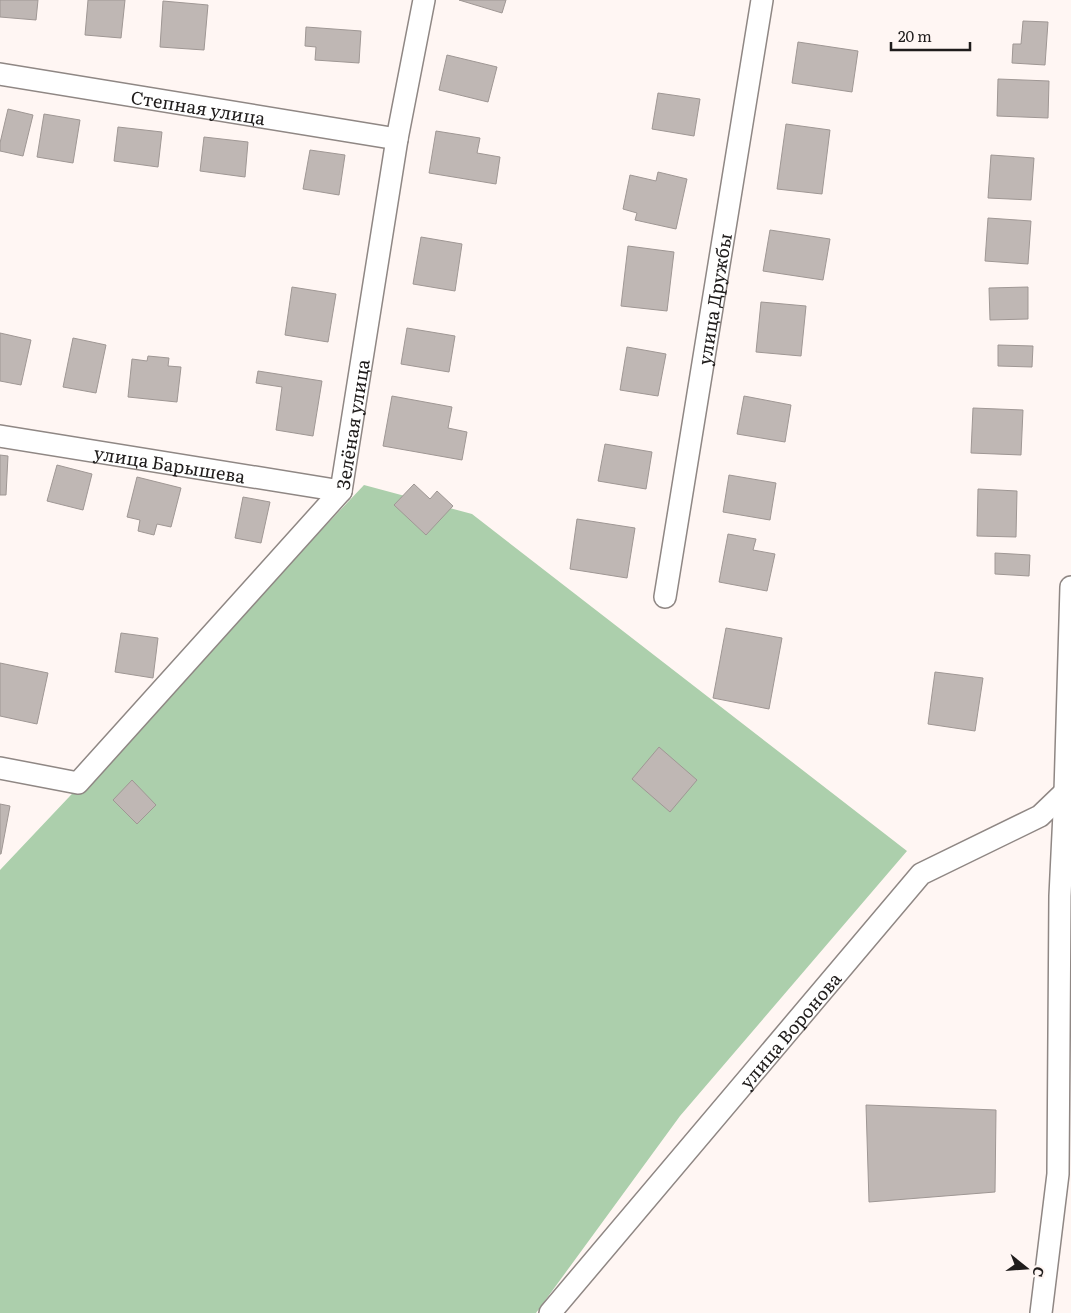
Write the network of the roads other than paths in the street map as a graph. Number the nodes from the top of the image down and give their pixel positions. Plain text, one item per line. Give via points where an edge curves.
1 (424, 0) edge
2 (762, 0) edge
3 (0, 74) edge
4 (397, 139) junction
5 (0, 436) edge
6 (340, 491) junction
7 (1071, 587) edge
8 (666, 597) dead end
9 (0, 768) edge
10 (1065, 792) junction
11 (550, 1313) edge
12 (1041, 1313) edge

1 - 4 street, Зелёная улица
2 - 8 street, улица Дружбы
3 - 4 street, Степная улица
4 - 6 street, Зелёная улица
5 - 6 street, улица Барышева
6 - 9 street, Зелёная улица via 78,783
7 - 10 street
10 - 11 street, улица Воронова via 1040,816 920,874
10 - 12 street via 1060,896 1058,1174

